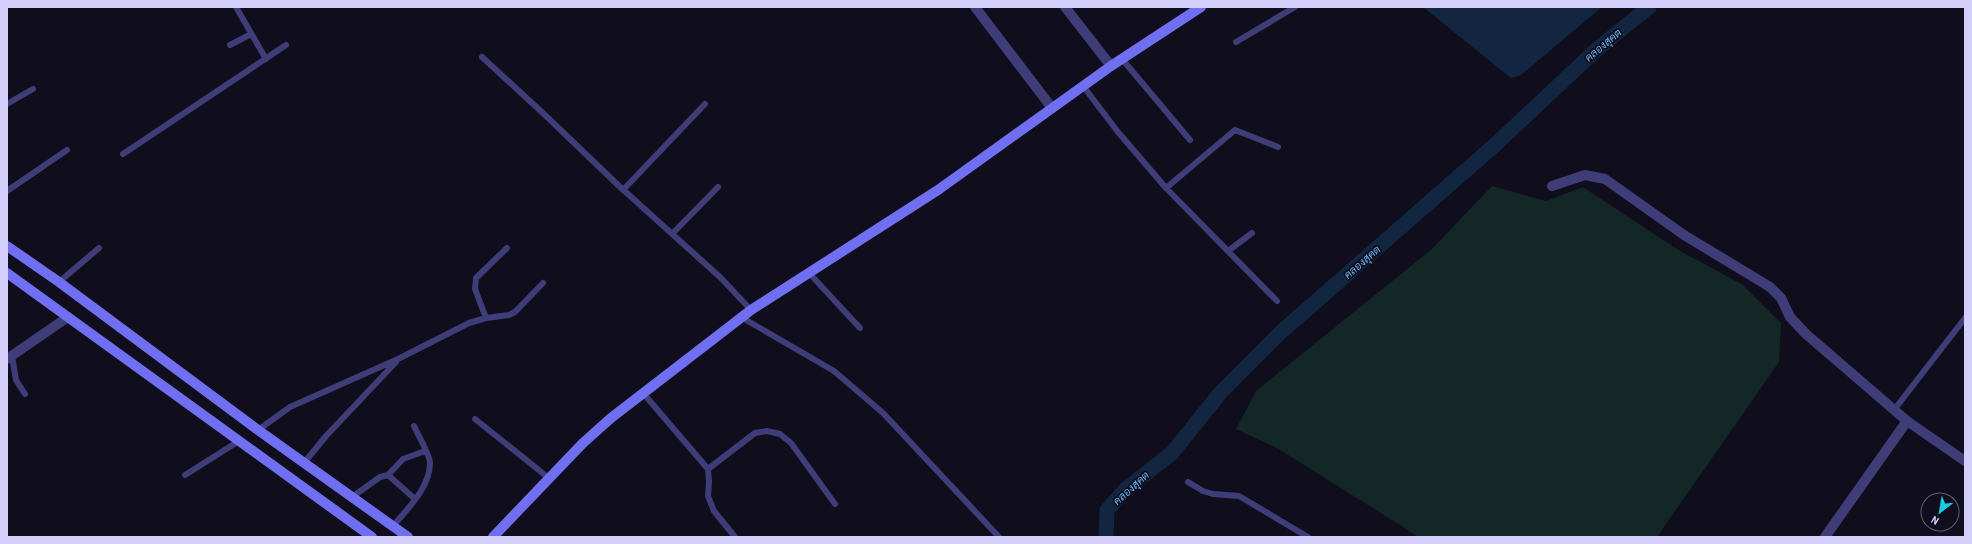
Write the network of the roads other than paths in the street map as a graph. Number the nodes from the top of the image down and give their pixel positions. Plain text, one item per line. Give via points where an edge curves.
1 (236, 7) edge
2 (975, 7) edge
3 (1065, 7) edge
4 (1200, 7) edge
5 (1295, 7) edge
6 (251, 34) junction
7 (1236, 42) dead end
8 (230, 45) dead end
9 (286, 45) dead end
10 (482, 57) dead end
11 (266, 59) junction
12 (1122, 59) junction
13 (1111, 66) junction
14 (1083, 86) junction
15 (32, 89) dead end
16 (7, 104) edge
17 (705, 104) dead end
18 (1052, 108) junction
19 (1190, 140) dead end
20 (1278, 147) dead end
21 (67, 150) dead end
22 (123, 154) dead end
23 (1552, 186) dead end
24 (718, 187) dead end
25 (1166, 188) junction
26 (623, 190) junction
27 (7, 191) edge
28 (673, 233) junction
29 (1252, 233) dead end
30 (7, 246) edge
31 (99, 248) dead end
32 (507, 248) dead end
33 (1228, 251) junction
34 (7, 273) edge
35 (809, 273) junction
36 (59, 282) junction
37 (543, 283) dead end
38 (1277, 301) dead end
39 (751, 310) junction
40 (68, 317) junction
41 (741, 317) junction
42 (486, 318) junction
43 (1965, 318) edge
44 (860, 328) dead end
45 (9, 358) edge
46 (398, 359) junction
47 (643, 393) junction
48 (25, 394) dead end
49 (1894, 410) junction
50 (475, 419) dead end
51 (1907, 421) junction
52 (414, 426) dead end
53 (258, 430) junction
54 (239, 441) junction
55 (425, 451) junction
56 (1965, 461) edge
57 (304, 463) junction
58 (708, 469) junction
59 (186, 475) dead end
60 (388, 475) junction
61 (550, 478) junction
62 (1188, 482) dead end
63 (352, 497) junction
64 (415, 499) junction
65 (835, 504) dead end
66 (393, 526) junction
67 (372, 537) edge
68 (408, 537) edge
69 (494, 537) edge
70 (735, 537) edge
71 (999, 537) edge
72 (1308, 537) edge
73 (1824, 537) edge

1 - 6 lane
2 - 18 street
3 - 13 street
4 - 12 main road
5 - 7 lane
6 - 8 lane
6 - 11 lane
9 - 11 lane
10 - 26 lane
11 - 22 lane
12 - 13 main road
12 - 19 lane
13 - 14 main road
14 - 18 main road
14 - 25 lane
15 - 16 lane
17 - 26 lane
18 - 35 main road via 938,190
20 - 25 lane via 1235,130
21 - 27 lane
23 - 49 street via 1585,175 1605,179 1684,235 1770,286 1781,298 1795,323
24 - 28 lane
25 - 33 lane
26 - 28 lane
28 - 39 lane
29 - 33 lane
30 - 36 main road
31 - 36 lane
32 - 42 lane via 476,278 475,289
33 - 38 lane
34 - 40 main road
35 - 39 main road
35 - 44 lane
36 - 53 main road
37 - 42 lane via 515,312
39 - 41 main road
40 - 45 street
40 - 54 main road
41 - 47 main road
41 - 71 lane via 834,371 883,413
42 - 46 lane via 469,323
43 - 49 lane
45 - 48 lane via 16,380
46 - 53 lane via 290,407
46 - 57 lane
47 - 58 lane
47 - 61 main road via 582,443
49 - 51 street
50 - 61 lane
51 - 56 street
51 - 73 street
52 - 55 lane
53 - 57 main road
54 - 59 lane
54 - 67 main road
55 - 60 lane via 403,459
55 - 64 lane via 430,462 428,475
57 - 63 main road
58 - 65 lane via 755,433 767,430 780,434 791,443
58 - 70 lane via 708,496 714,511
60 - 63 lane via 380,477
60 - 64 lane
61 - 69 main road
62 - 72 lane via 1213,494 1239,496
63 - 66 main road
64 - 66 lane
66 - 68 main road

